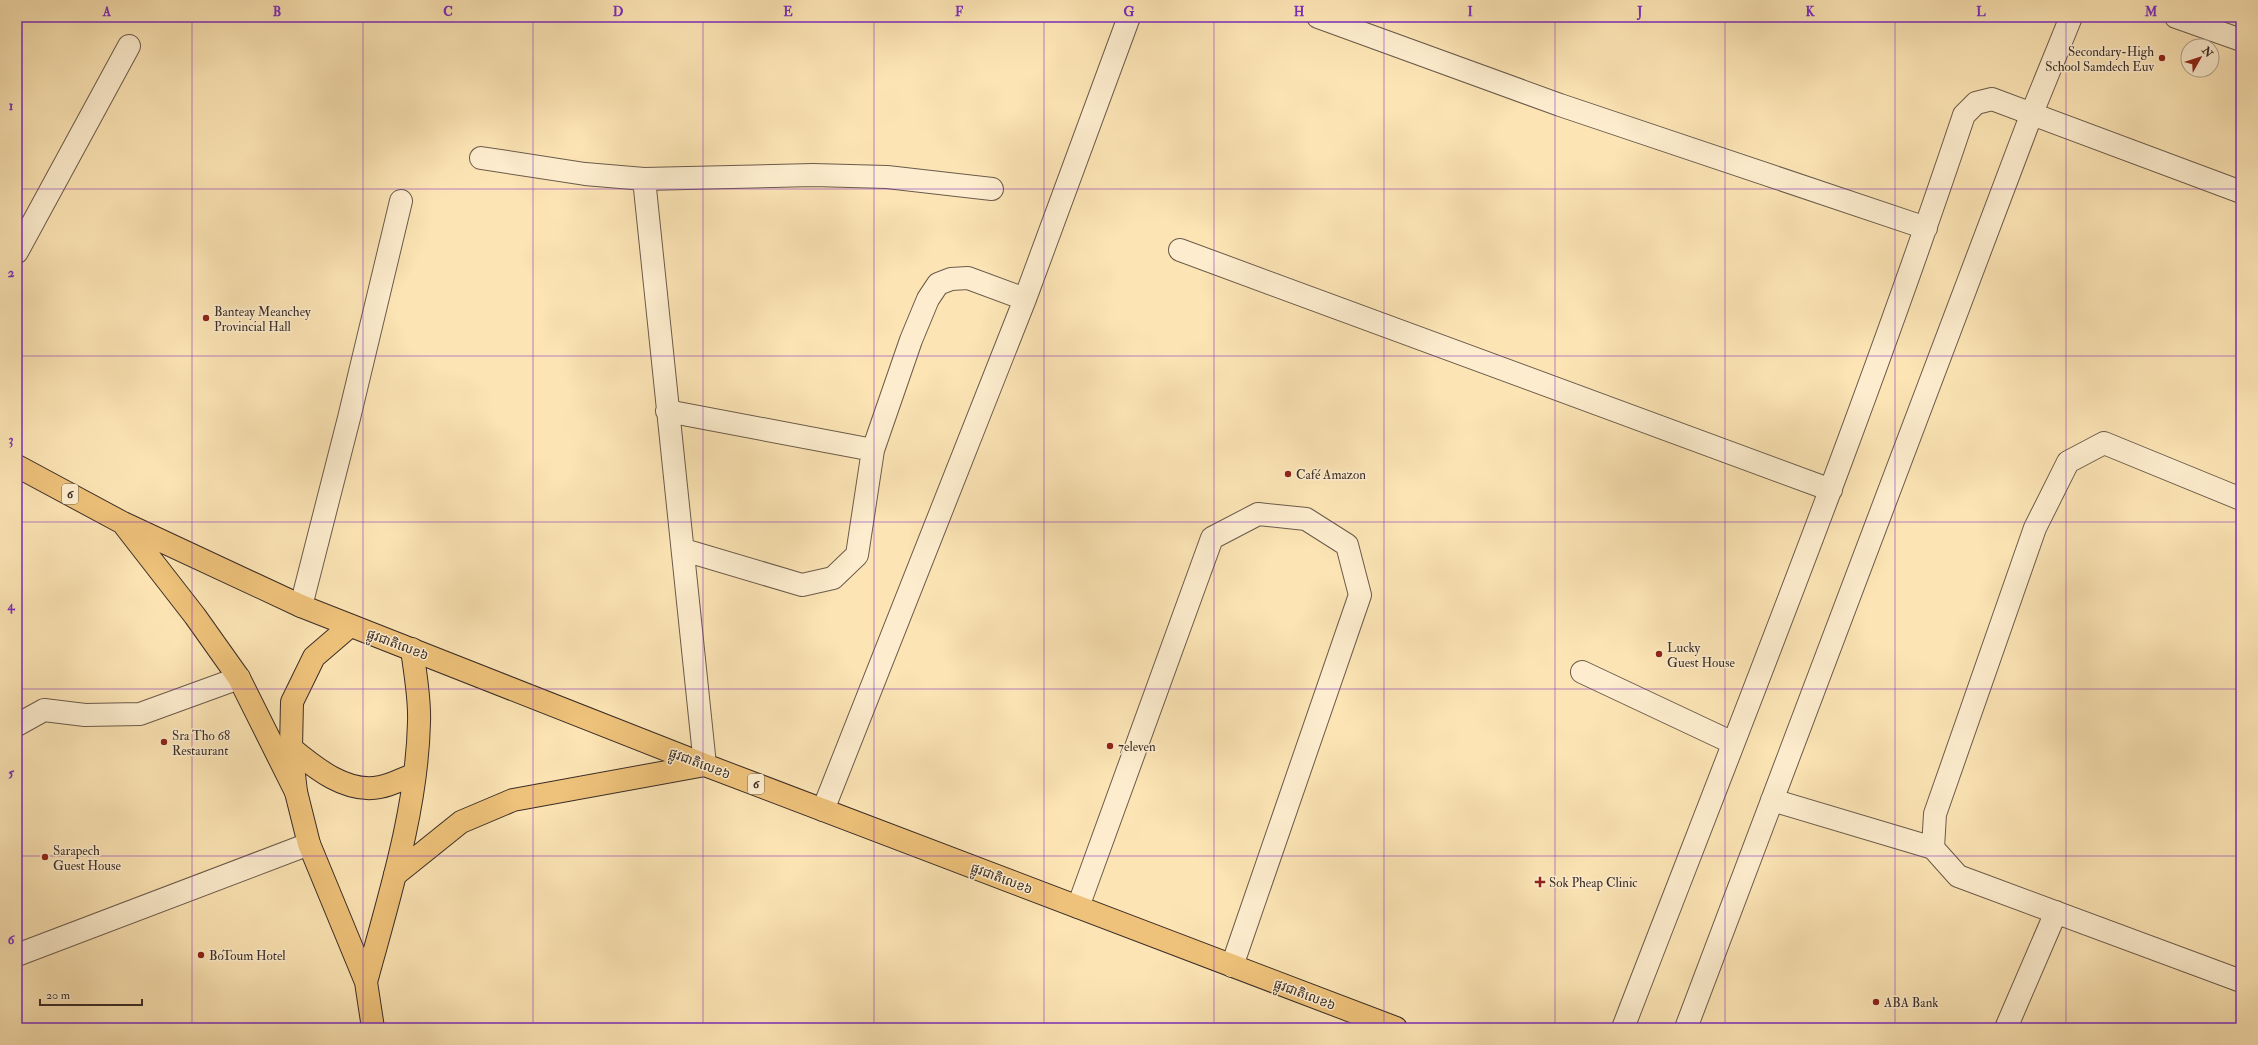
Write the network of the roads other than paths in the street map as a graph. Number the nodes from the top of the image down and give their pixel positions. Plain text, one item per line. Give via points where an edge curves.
1 (1129, 17) edge
2 (1318, 17) edge
3 (2071, 17) edge
4 (2176, 17) edge
5 (2241, 40) edge
6 (129, 46) dead end
7 (2032, 113) junction
8 (482, 158) dead end
9 (644, 179) junction
10 (992, 189) dead end
11 (2241, 192) edge
12 (401, 201) dead end
13 (1926, 228) junction
14 (1180, 250) dead end
15 (17, 252) edge
16 (1025, 299) junction
17 (667, 411) junction
18 (874, 450) junction
19 (17, 466) edge
20 (1831, 490) junction
21 (2241, 499) edge
22 (123, 523) junction
23 (684, 550) junction
24 (301, 606) junction
25 (350, 626) junction
26 (412, 649) junction
27 (1582, 672) dead end
28 (239, 678) junction
29 (17, 725) edge
30 (1733, 743) junction
31 (292, 748) junction
32 (705, 765) junction
33 (415, 774) junction
34 (296, 792) junction
35 (1772, 800) junction
36 (823, 810) junction
37 (309, 844) junction
38 (1933, 848) junction
39 (395, 875) junction
40 (1078, 907) junction
41 (2056, 912) junction
42 (17, 954) edge
43 (1232, 966) junction
44 (2241, 981) edge
45 (366, 982) junction
46 (1389, 1027) edge
47 (373, 1028) edge
48 (1623, 1028) edge
49 (1686, 1028) edge
50 (2006, 1028) edge

1 - 16 street
2 - 13 street via 1560,105
3 - 7 street
4 - 5 street
6 - 15 street
7 - 11 street
7 - 13 street via 1992,99 1976,104 1964,115
7 - 35 street
8 - 9 street via 585,174
9 - 10 street via 813,175 887,177
9 - 17 street
12 - 24 street
13 - 20 street
14 - 20 street
16 - 18 street via 968,278 951,279 938,284 928,299 911,340
16 - 36 street
17 - 18 street
17 - 23 street
18 - 23 street via 857,555 833,578 802,585
19 - 22 main road, ផ្លូវជាតិលេខ៦ / 6
20 - 30 street
21 - 38 street via 2104,443 2068,462 2035,528 1934,814
22 - 24 main road, ផ្លូវជាតិលេខ៦ / 6
22 - 28 main road
23 - 32 street
24 - 25 main road, ផ្លូវជាតិលេខ៦ / 6
25 - 26 main road, ផ្លូវជាតិលេខ៦ / 6
25 - 31 main road via 314,657 292,702
26 - 32 main road, ផ្លូវជាតិលេខ៦ / 6
26 - 33 main road via 419,721
27 - 30 street
28 - 29 street via 140,714 85,715 44,710
28 - 34 main road
30 - 48 street
31 - 33 main road via 317,770 356,787 380,788
31 - 34 main road
32 - 36 main road, ផ្លូវជាតិលេខ៦ / 6
32 - 39 main road via 513,800 461,822
33 - 39 main road
34 - 37 main road
35 - 38 street
35 - 49 street
36 - 40 main road, ផ្លូវជាតិលេខ៦ / 6
37 - 42 street
37 - 45 main road
38 - 41 street via 1958,876
39 - 45 main road
40 - 43 main road, ផ្លូវជាតិលេខ៦ / 6
40 - 43 street via 1212,538 1258,514 1306,519 1347,545 1360,595
41 - 44 street
41 - 50 street
43 - 46 main road, ផ្លូវជាតិលេខ៦ / 6
45 - 47 main road

